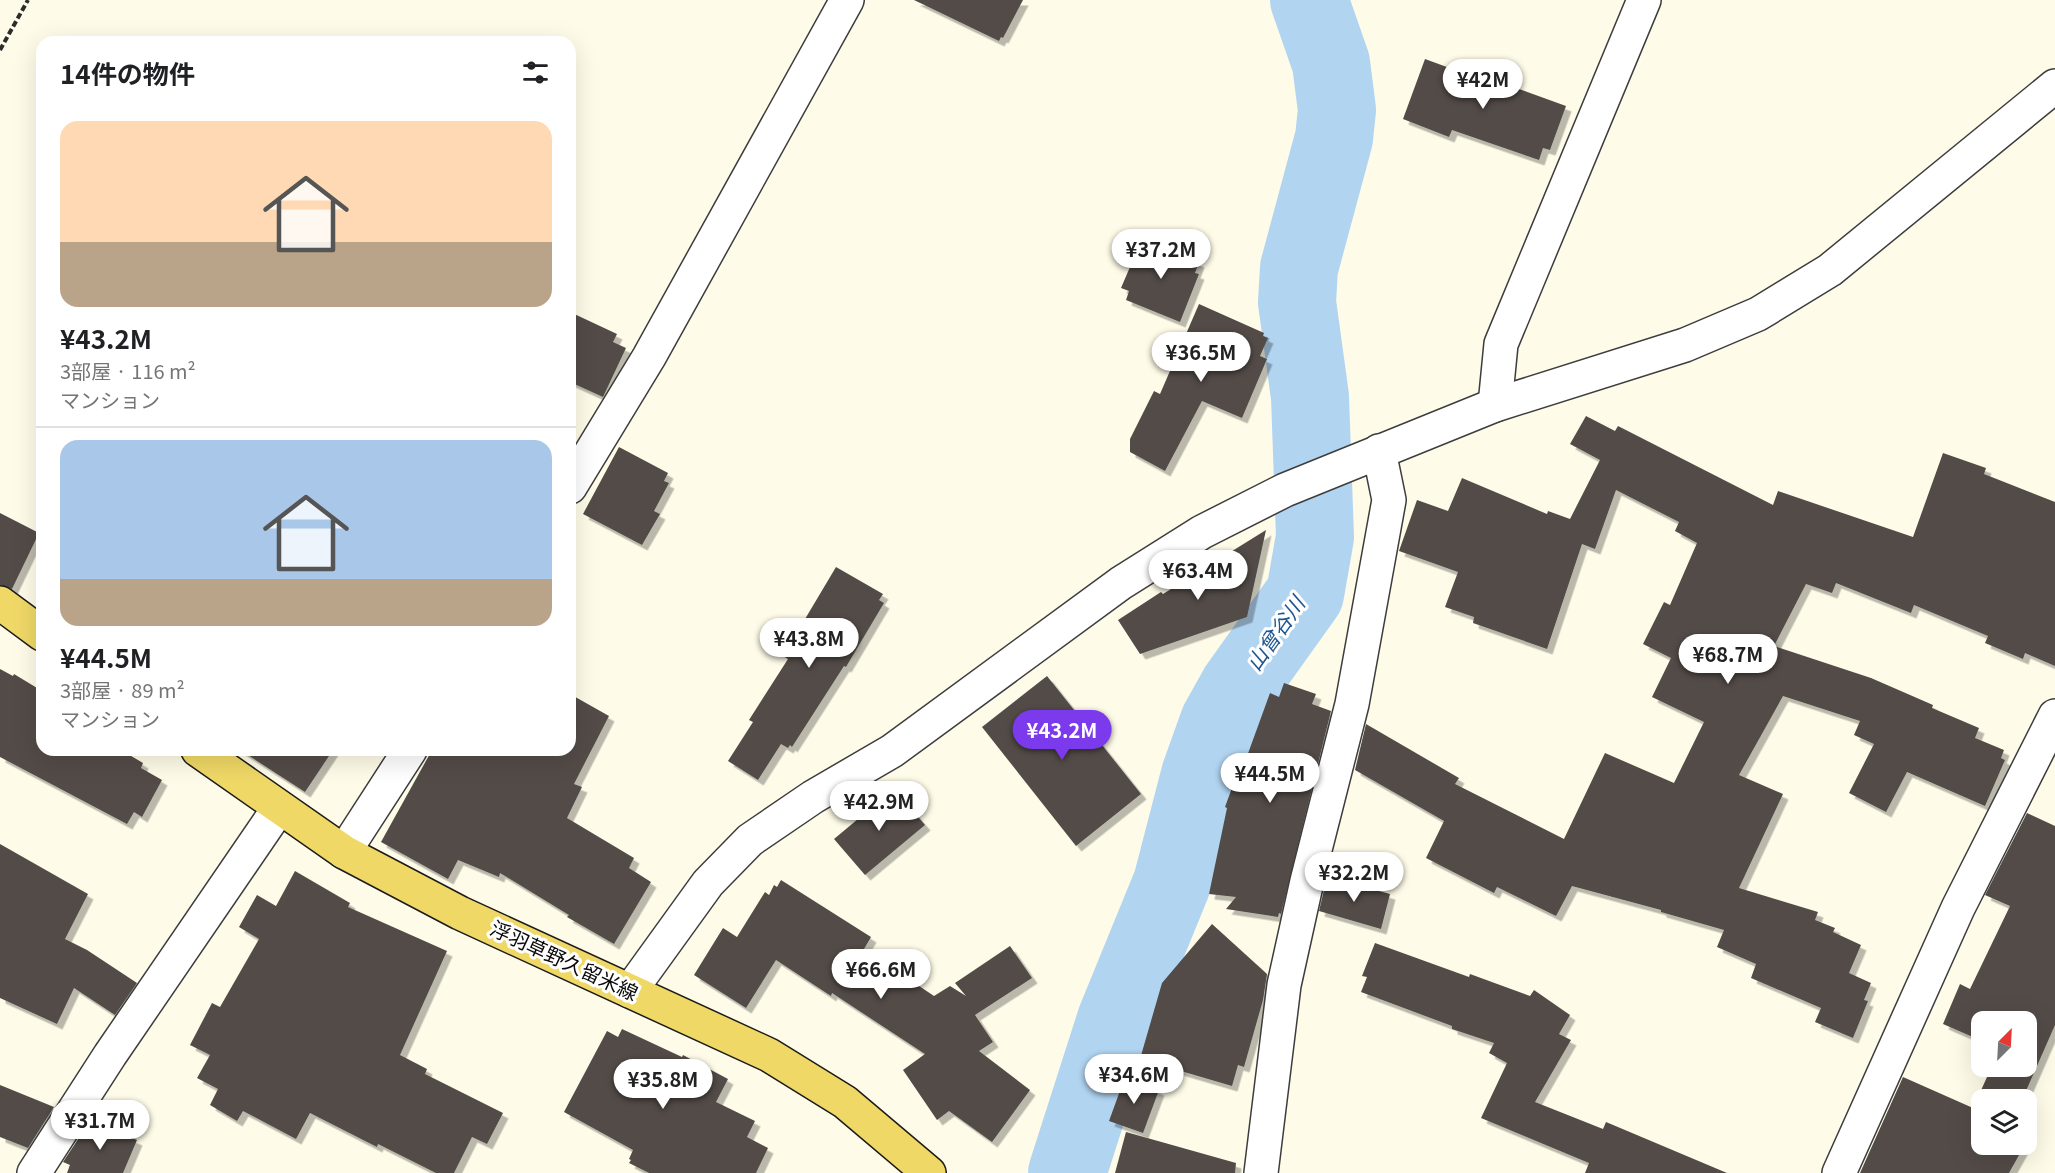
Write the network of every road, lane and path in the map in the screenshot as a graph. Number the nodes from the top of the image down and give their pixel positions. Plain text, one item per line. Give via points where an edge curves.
1 (28, 0) edge
2 (847, 0) edge
3 (1644, 0) edge
4 (0, 50) edge
5 (2055, 86) edge
6 (1495, 405) junction
7 (1380, 451) junction
8 (576, 477) edge
9 (0, 603) edge
10 (36, 630) edge
11 (2055, 716) edge
12 (206, 756) edge
13 (406, 756) edge
14 (279, 808) junction
15 (344, 852) junction
16 (630, 991) junction
17 (34, 1173) edge
18 (929, 1173) edge
19 (1261, 1173) edge
20 (1839, 1173) edge

1 - 4 path
2 - 8 street via 649,357
3 - 6 street via 1501,344
5 - 6 street via 1830,270 1758,314 1686,345
6 - 7 street
7 - 16 street via 1285,490 1202,532 1121,583 892,751 750,840 708,883
7 - 19 street via 1389,500 1352,704 1284,985
9 - 10 main road
11 - 20 street via 1958,908
12 - 14 main road, 浮羽草野久留米線
13 - 15 street
14 - 15 main road, 浮羽草野久留米線
14 - 17 street
15 - 16 main road, 浮羽草野久留米線 via 460,913
16 - 18 main road, 浮羽草野久留米線 via 779,1061 845,1101

